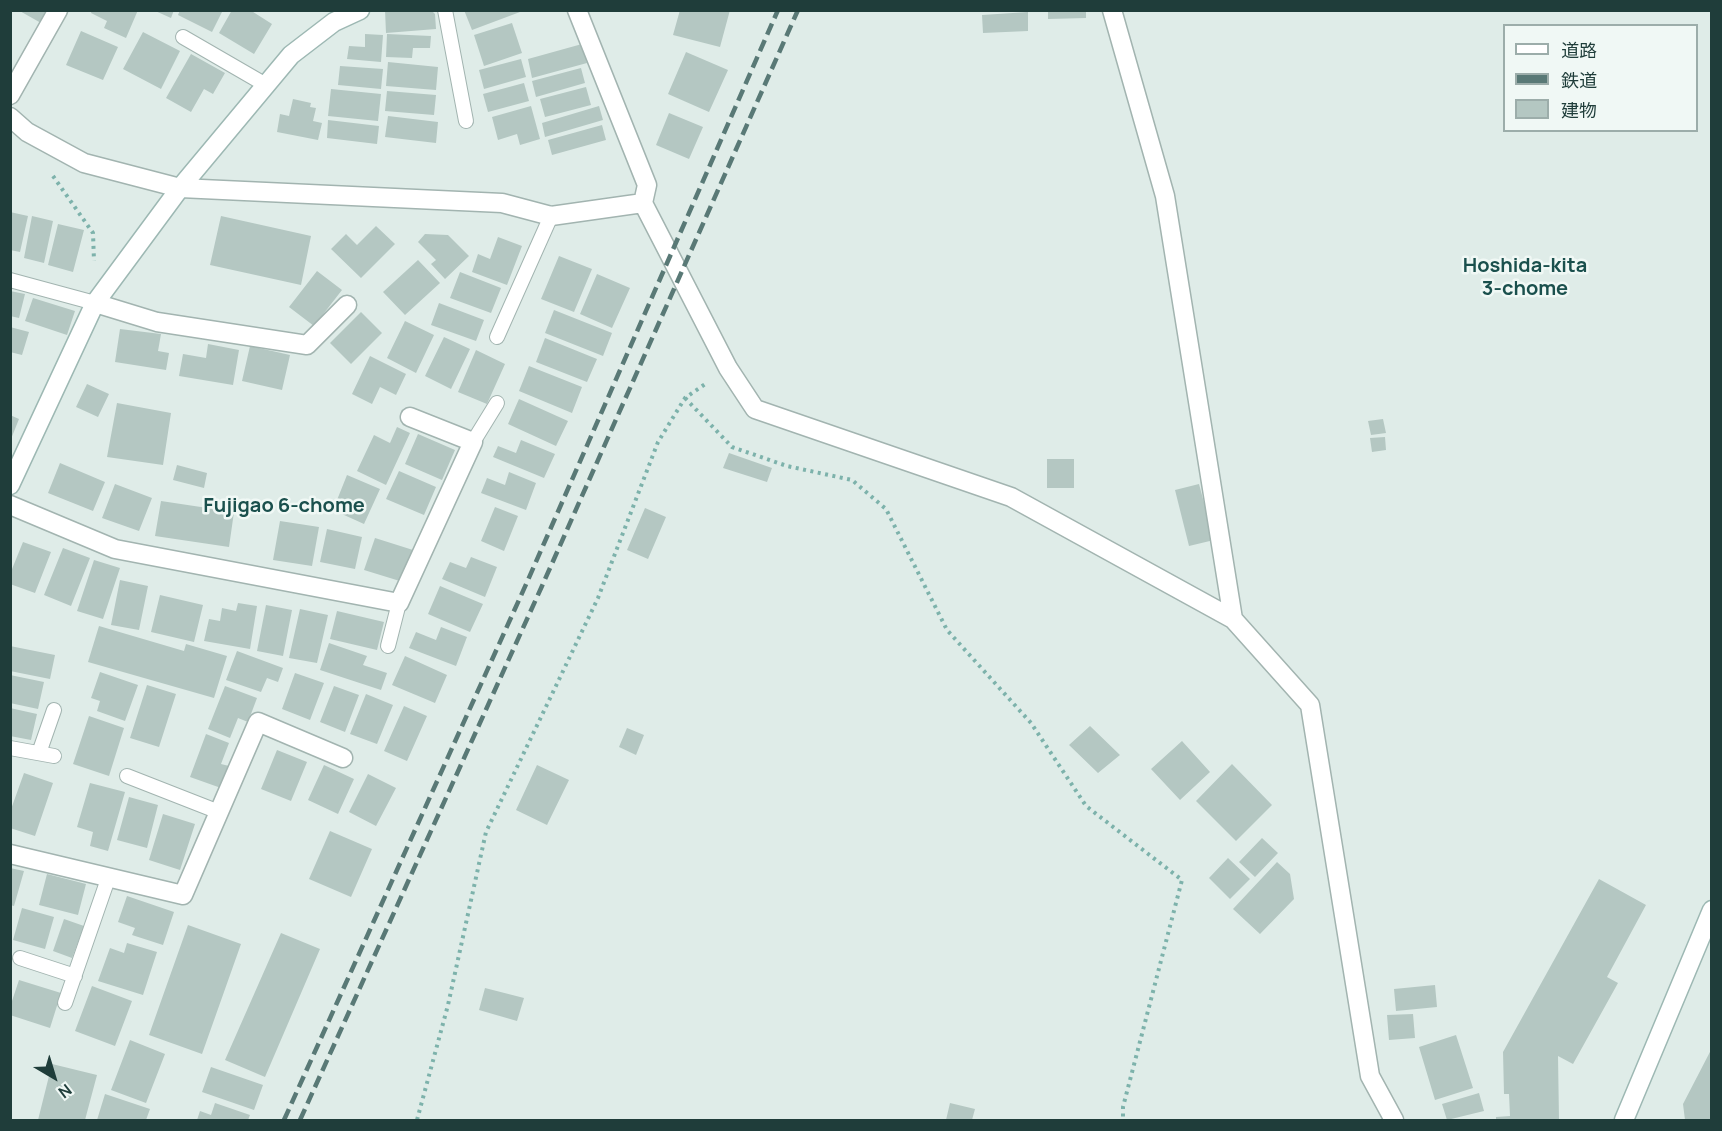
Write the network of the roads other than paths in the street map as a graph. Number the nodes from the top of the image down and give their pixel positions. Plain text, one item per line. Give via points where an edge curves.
1 (58, 10) edge
2 (360, 10) edge
3 (445, 10) edge
4 (577, 10) edge
5 (1112, 10) edge
6 (183, 37) dead end
7 (266, 86) junction
8 (10, 95) edge
9 (10, 117) edge
10 (466, 121) dead end
11 (180, 188) junction
12 (643, 203) junction
13 (551, 216) junction
14 (10, 280) edge
15 (95, 303) junction
16 (347, 305) dead end
17 (497, 337) dead end
18 (497, 403) dead end
19 (410, 417) dead end
20 (473, 441) junction
21 (10, 485) edge
22 (10, 505) edge
23 (399, 603) junction
24 (1233, 619) junction
25 (388, 646) dead end
26 (54, 710) dead end
27 (10, 748) edge
28 (39, 753) junction
29 (54, 756) dead end
30 (343, 758) dead end
31 (127, 776) dead end
32 (219, 812) junction
33 (10, 854) edge
34 (109, 876) junction
35 (1712, 910) edge
36 (20, 958) dead end
37 (75, 975) junction
38 (65, 1003) dead end
39 (1394, 1120) edge
40 (1624, 1120) edge

1 - 8 street
2 - 7 street via 334,22 291,55
3 - 10 lane
4 - 12 street via 647,186
5 - 24 street via 1165,196
6 - 7 lane
7 - 11 street
9 - 11 street via 27,132 84,163
11 - 13 street via 502,203
11 - 15 street
12 - 13 street
12 - 24 street via 728,368 756,409 1011,496
13 - 17 lane
14 - 15 lane
15 - 16 street via 157,322 307,345
15 - 21 street
18 - 20 lane
19 - 20 street
20 - 23 street
22 - 23 street via 114,549
23 - 25 lane
24 - 39 street via 1310,705 1370,1076
26 - 28 lane
27 - 28 lane
28 - 29 lane
30 - 32 street via 258,722
31 - 32 lane
32 - 34 street via 183,895
33 - 34 street
34 - 37 lane
35 - 40 street
36 - 37 lane
37 - 38 lane

